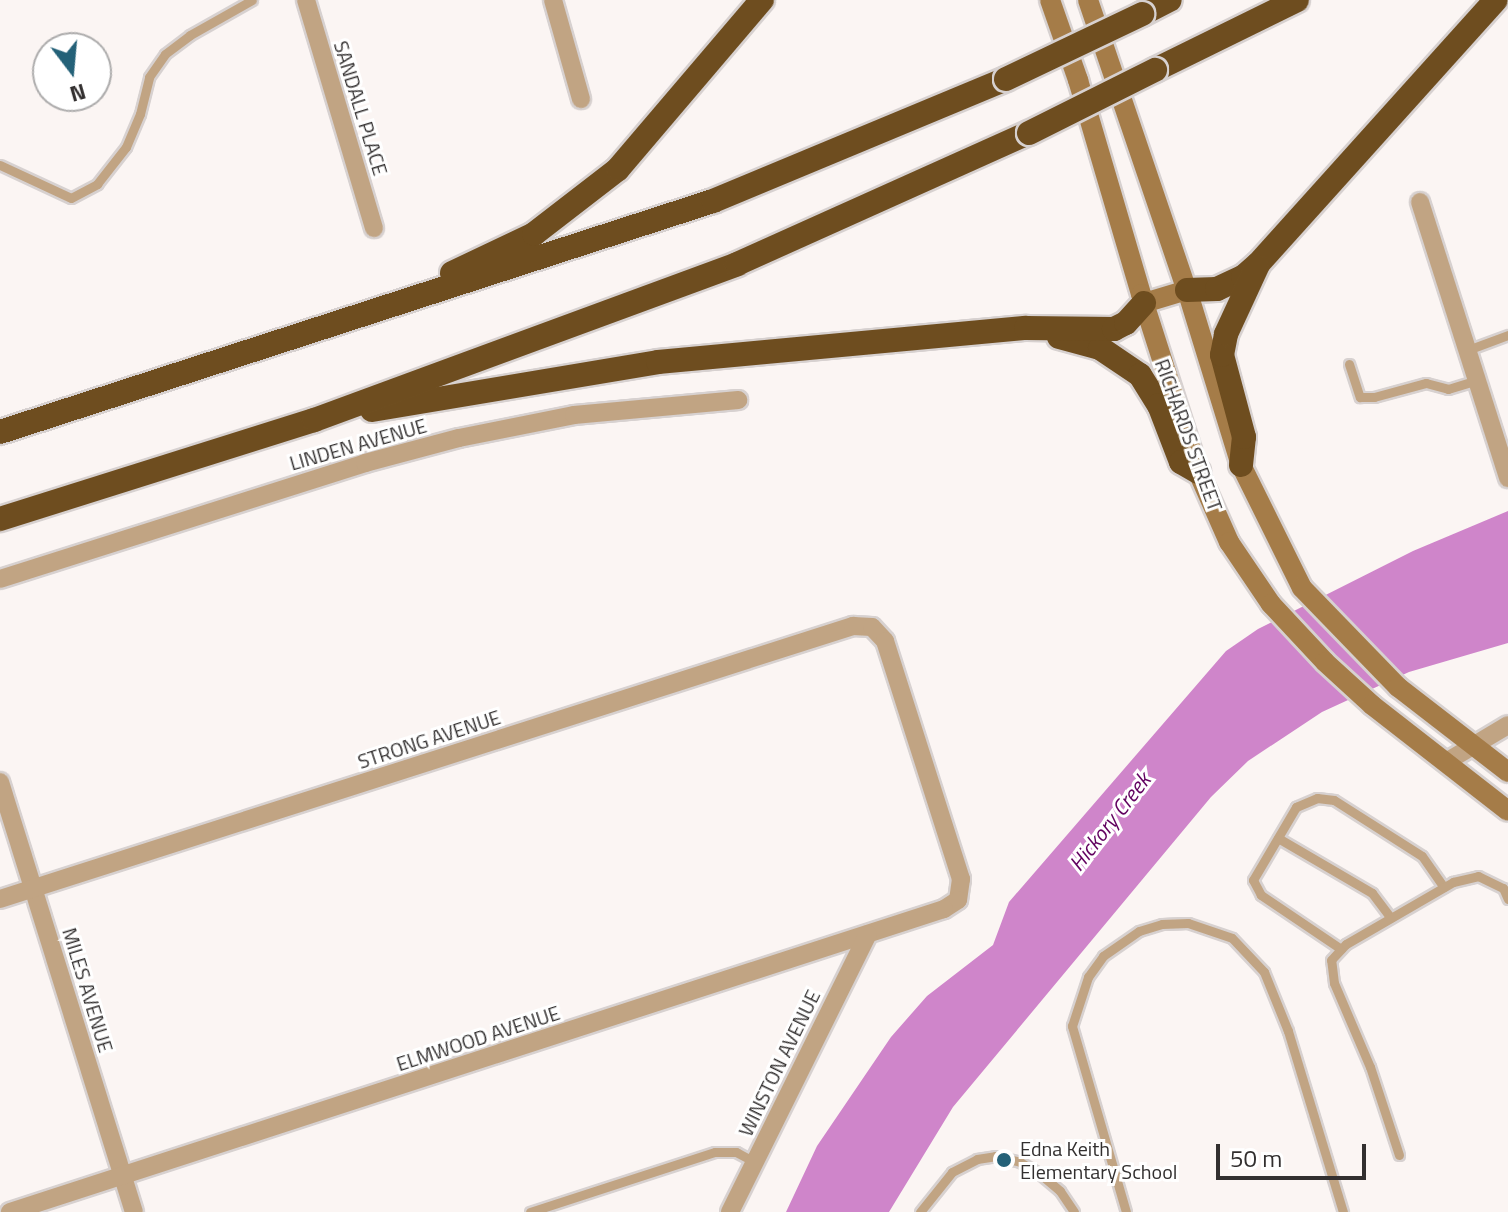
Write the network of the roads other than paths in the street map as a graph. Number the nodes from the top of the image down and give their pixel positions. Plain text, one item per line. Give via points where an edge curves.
1 (252, 0) edge
2 (306, 0) edge
3 (553, 0) edge
4 (762, 0) edge
5 (1050, 0) edge
6 (1088, 0) edge
7 (1170, 0) edge
8 (1297, 0) edge
9 (1496, 0) edge
10 (581, 99) dead end
11 (0, 165) edge
12 (1420, 202) dead end
13 (374, 228) dead end
14 (1258, 264) junction
15 (1187, 290) junction
16 (1144, 303) junction
17 (356, 318) junction
18 (1026, 328) junction
19 (1508, 335) edge
20 (1465, 351) junction
21 (1349, 364) dead end
22 (1474, 381) junction
23 (738, 400) dead end
24 (314, 420) junction
25 (0, 432) edge
26 (1241, 465) junction
27 (1198, 472) junction
28 (1508, 478) edge
29 (0, 519) edge
30 (0, 579) edge
31 (1508, 725) edge
32 (1472, 744) junction
33 (1446, 762) junction
34 (1508, 772) edge
35 (0, 782) edge
36 (1508, 811) edge
37 (1278, 838) junction
38 (1444, 887) junction
39 (34, 888) junction
40 (0, 899) edge
41 (1508, 899) edge
42 (958, 900) joint
43 (1391, 918) junction
44 (868, 934) junction
45 (1341, 949) junction
46 (1399, 1155) dead end
47 (755, 1162) junction
48 (123, 1176) junction
49 (10, 1212) edge
50 (134, 1212) edge
51 (530, 1212) edge
52 (730, 1212) edge
53 (920, 1212) edge
54 (1074, 1212) edge
55 (1126, 1212) edge
56 (1343, 1212) edge

1 - 11 lane via 165,54 149,77 126,147 97,184 71,198
2 - 13 street, SANDALL PLACE
3 - 10 street
4 - 17 highway via 618,169 534,234
5 - 16 street, RICHARDS STREET
6 - 15 street, RICHARDS STREET
7 - 17 highway, bridge via 1006,79 713,201
8 - 24 highway, bridge via 1029,133 737,264
9 - 14 highway
12 - 20 street
14 - 15 highway via 1217,289
14 - 26 highway via 1226,334 1222,355 1244,437
15 - 16 street
15 - 26 street, RICHARDS STREET
16 - 18 highway via 1114,329
16 - 27 street, RICHARDS STREET
17 - 25 highway
18 - 24 highway via 658,362
18 - 27 highway via 1100,348 1140,375 1159,405 1181,462
19 - 20 lane
20 - 22 street
21 - 22 lane via 1360,397 1426,383 1448,389
22 - 28 street
23 - 30 street, LINDEN AVENUE via 574,415 459,438
24 - 29 highway
26 - 32 street, RICHARDS STREET via 1302,588 1398,687
27 - 33 street, RICHARDS STREET via 1229,542 1271,604 1372,705
31 - 32 street
32 - 33 street
32 - 34 street, RICHARDS STREET
33 - 36 street, RICHARDS STREET
35 - 39 street, MILES AVENUE
37 - 38 lane via 1296,807 1317,798 1334,800 1422,856
37 - 43 lane via 1372,893
37 - 45 lane via 1253,880 1261,895
38 - 41 lane via 1478,876 1503,888
38 - 43 lane
39 - 40 street, STRONG AVENUE
39 - 42 street, STRONG AVENUE via 853,626 872,627 885,641 961,879
39 - 48 street, MILES AVENUE
42 - 44 street, ELMWOOD AVENUE
43 - 45 lane
44 - 47 street, WINSTON AVENUE
44 - 48 street, ELMWOOD AVENUE
45 - 46 lane via 1331,960 1334,983
47 - 51 lane via 736,1152 715,1152
47 - 52 street, WINSTON AVENUE
48 - 49 street, ELMWOOD AVENUE
48 - 50 street, MILES AVENUE
53 - 54 lane via 952,1172 995,1156 1040,1174
55 - 56 lane via 1072,1026 1088,977 1119,942 1162,924 1188,923 1232,938 1264,972 1288,1031

